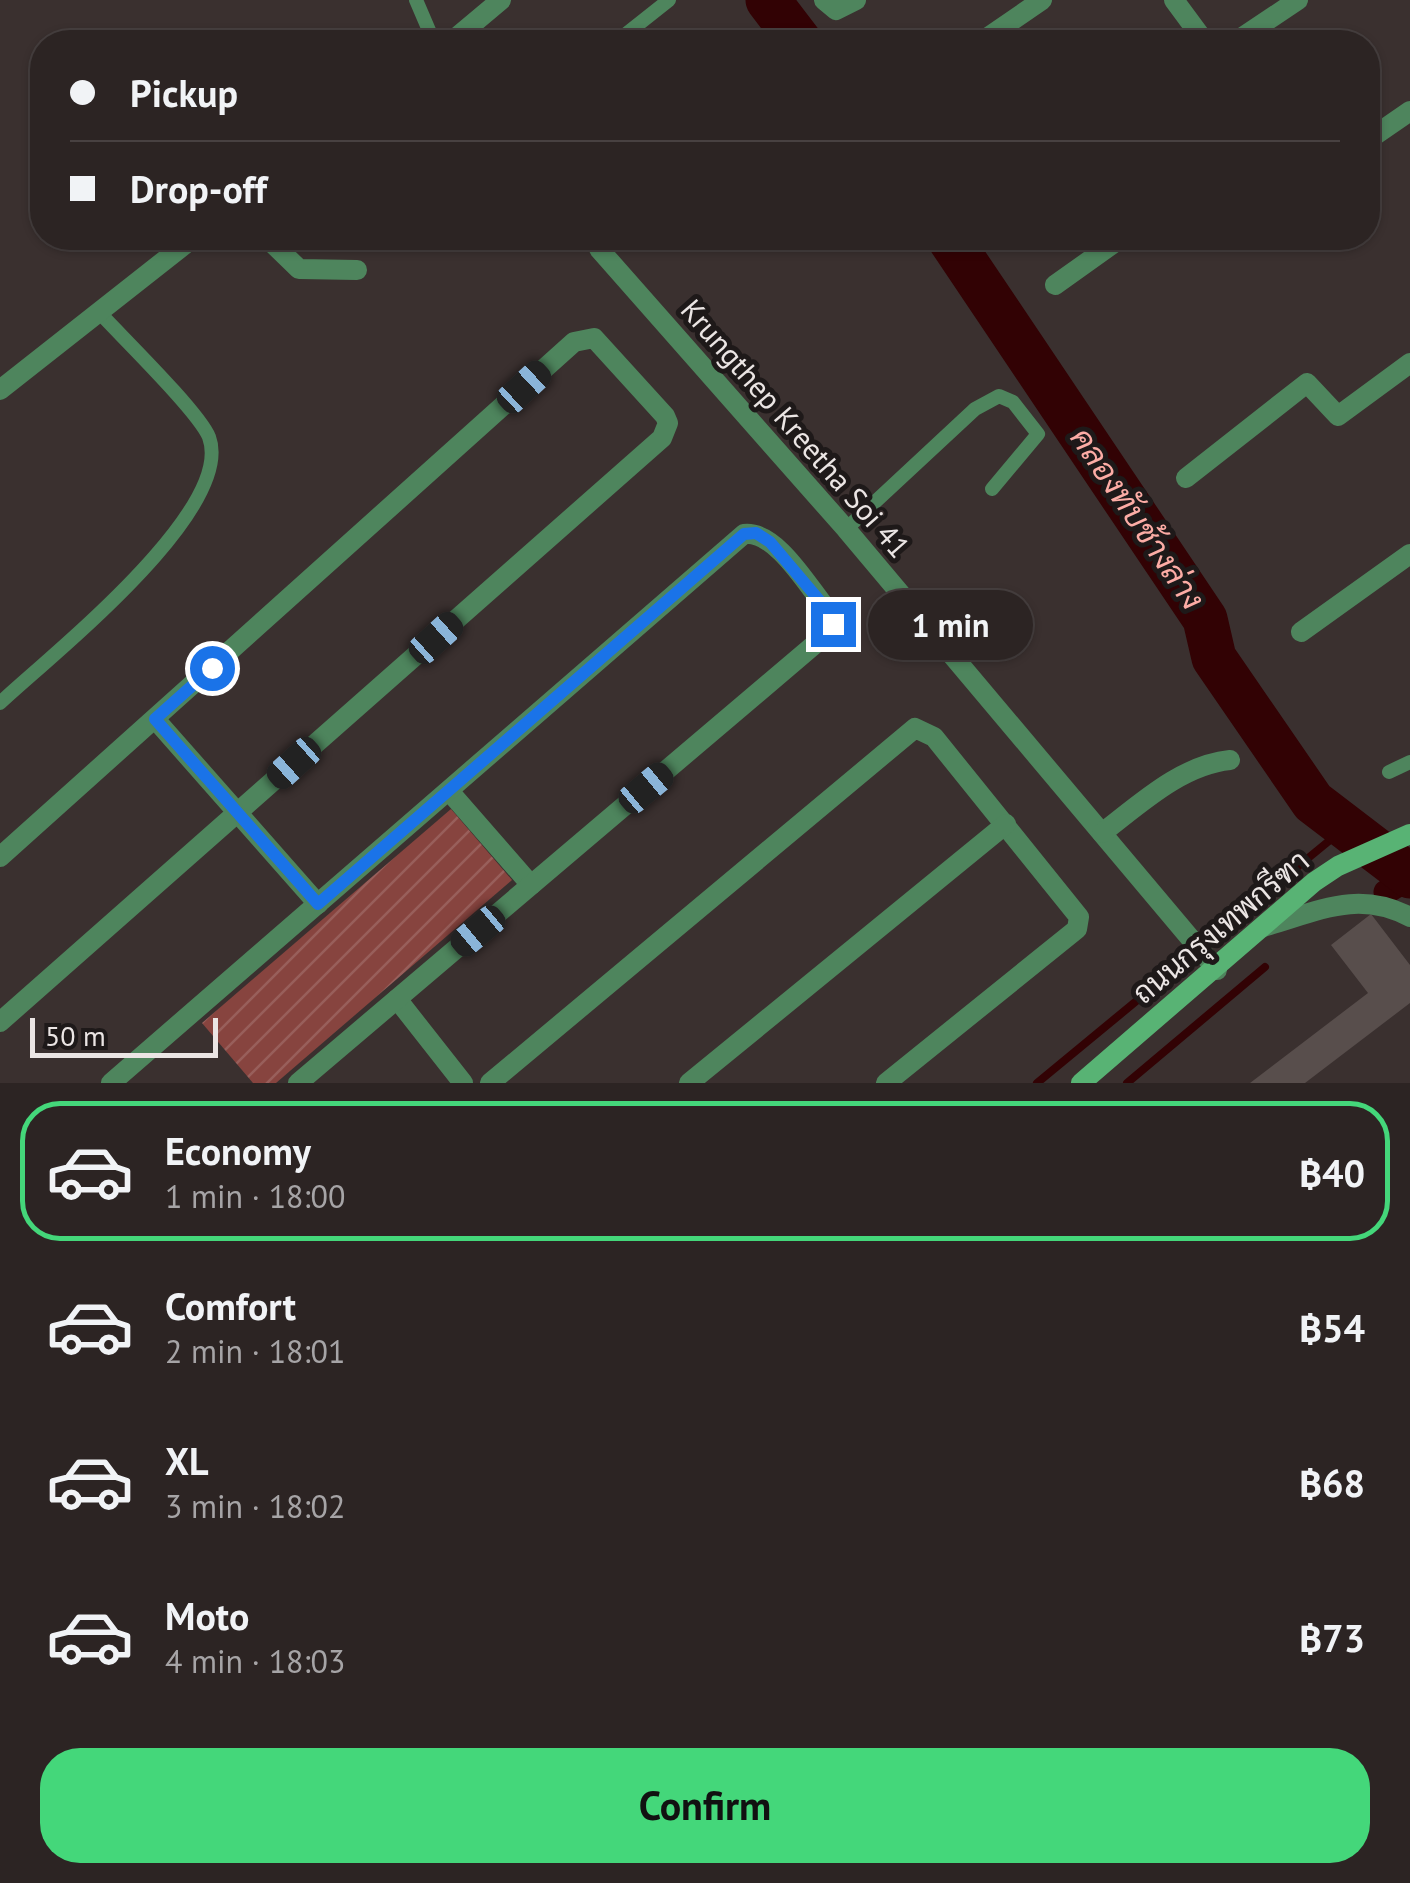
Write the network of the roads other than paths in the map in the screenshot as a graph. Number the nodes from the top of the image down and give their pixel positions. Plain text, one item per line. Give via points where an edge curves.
1 (416, 0) edge
2 (501, 0) edge
3 (669, 0) edge
4 (824, 0) edge
5 (856, 0) edge
6 (1042, 0) edge
7 (1174, 0) edge
8 (1298, 0) edge
9 (429, 30) edge
10 (465, 30) edge
11 (631, 30) edge
12 (998, 30) edge
13 (1196, 30) edge
14 (1253, 30) edge
15 (1410, 111) edge
16 (1380, 132) edge
17 (177, 250) edge
18 (280, 250) edge
19 (600, 250) edge
20 (1104, 250) edge
21 (357, 270) dead end
22 (1055, 285) dead end
23 (98, 311) junction
24 (1410, 363) edge
25 (0, 390) edge
26 (1186, 478) dead end
27 (992, 488) dead end
28 (846, 530) junction
29 (1410, 554) edge
30 (1301, 632) dead end
31 (0, 702) edge
32 (155, 719) junction
33 (1230, 760) dead end
34 (1410, 762) edge
35 (1390, 772) dead end
36 (449, 790) junction
37 (238, 813) junction
38 (1006, 824) junction
39 (1102, 833) junction
40 (1410, 834) edge
41 (0, 857) edge
42 (532, 885) junction
43 (318, 904) junction
44 (1410, 917) edge
45 (1263, 926) junction
46 (1217, 970) junction
47 (397, 999) junction
48 (0, 1022) edge
49 (111, 1083) edge
50 (298, 1083) edge
51 (463, 1083) edge
52 (490, 1083) edge
53 (689, 1083) edge
54 (886, 1083) edge
55 (1081, 1083) edge

1 - 9 lane
2 - 10 street
3 - 11 lane
4 - 5 street via 836,10
6 - 12 street
7 - 13 street
8 - 14 street
15 - 16 street
17 - 23 street
18 - 21 street via 299,268
19 - 28 street, Krungthep Kreetha Soi 41
20 - 22 street
23 - 25 street
23 - 31 lane via 208,436 210,475 163,550
24 - 26 street via 1341,416 1307,383
27 - 28 lane via 1038,434 1013,402 999,396 974,409
28 - 39 street, Krungthep Kreetha Soi 41
29 - 30 street
32 - 37 street
32 - 37 street via 574,342 594,338 606,349 665,416 662,438
32 - 41 street
33 - 39 street via 1164,785
34 - 35 lane
36 - 42 street
36 - 42 street via 744,534 770,542 830,613 828,633
36 - 43 street
37 - 43 street
37 - 48 street
38 - 52 street via 934,737 916,728 906,732
38 - 53 street
38 - 54 street via 1078,911 1077,929
39 - 46 street, Krungthep Kreetha Soi 41
40 - 45 main road, ถนนกรุงเทพกรีฑา via 1338,866
42 - 47 street
43 - 49 street
44 - 45 street via 1358,900
45 - 46 main road, ถนนกรุงเทพกรีฑา
46 - 55 main road, ถนนกรุงเทพกรีฑา
47 - 50 street
47 - 51 street

